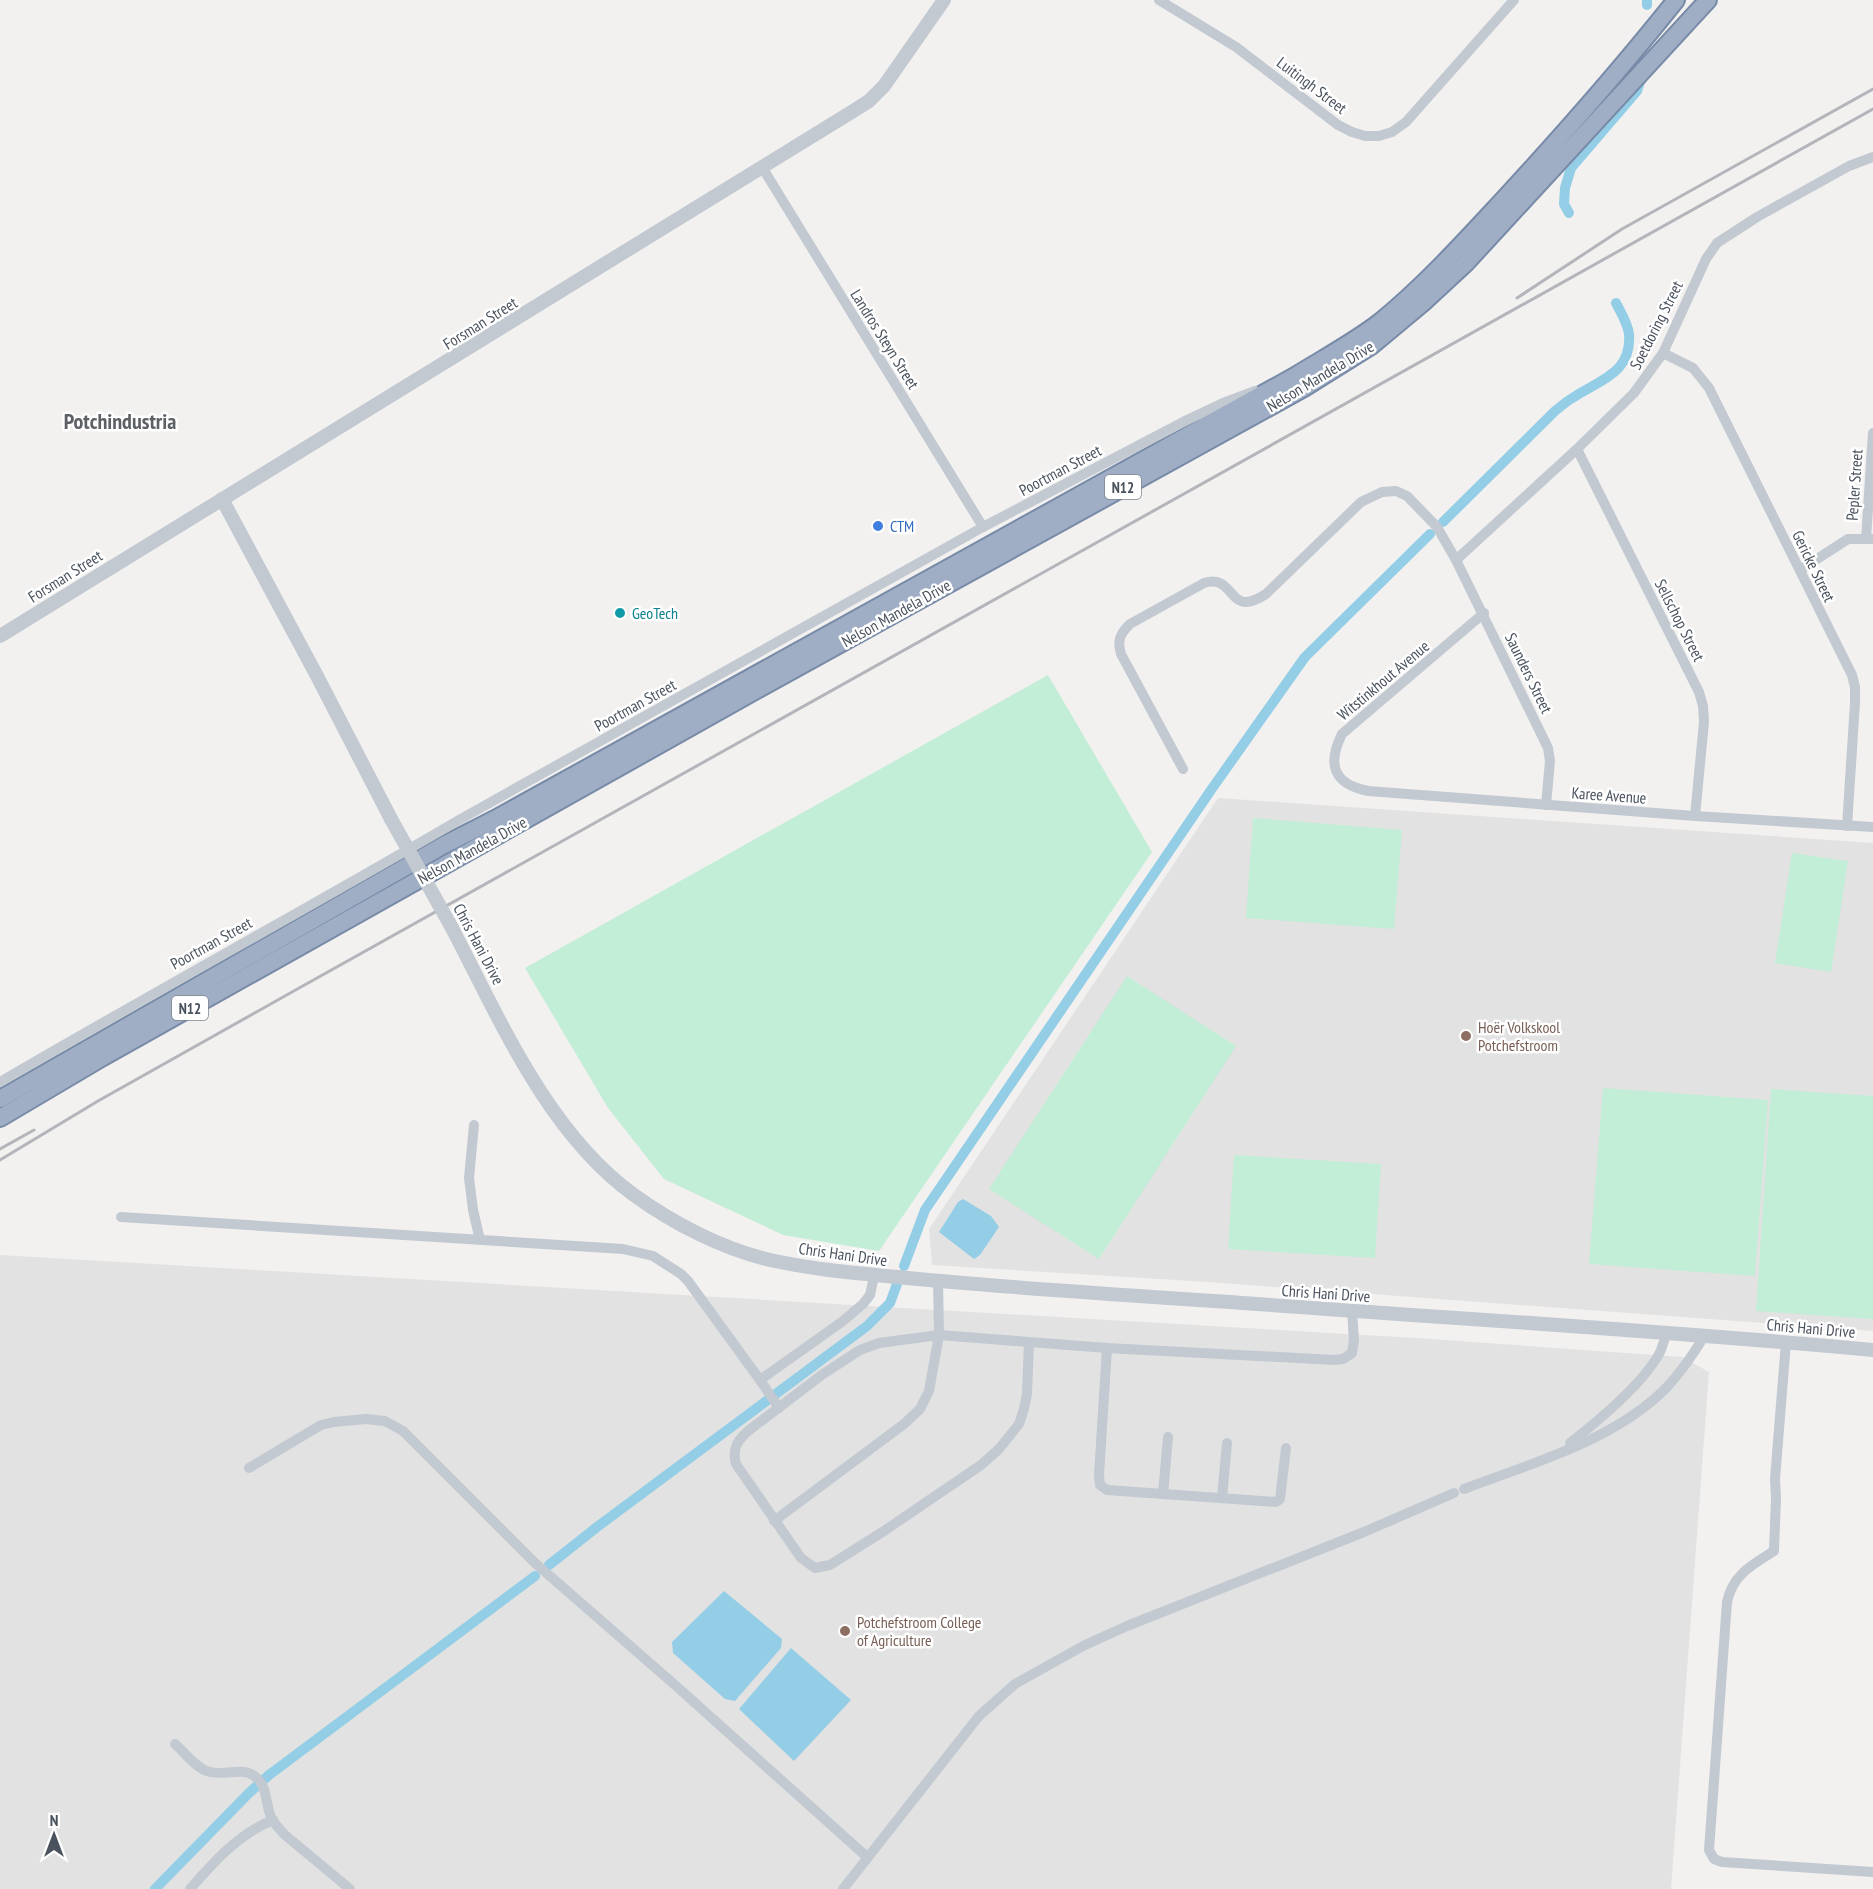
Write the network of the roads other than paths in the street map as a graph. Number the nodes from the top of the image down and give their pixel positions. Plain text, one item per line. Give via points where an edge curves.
1 (944, 0) edge
2 (1159, 0) edge
3 (1514, 0) edge
4 (1676, 0) edge
5 (1708, 0) edge
6 (1873, 157) edge
7 (762, 167) junction
8 (1663, 353) junction
9 (1295, 376) junction
10 (1873, 433) edge
11 (1577, 450) junction
12 (222, 499) junction
13 (983, 527) junction
14 (1869, 539) edge
15 (1456, 560) junction
16 (1800, 570) junction
17 (1484, 614) junction
18 (0, 636) edge
19 (1184, 769) dead end
20 (1345, 783) joint
21 (1546, 805) junction
22 (1695, 816) junction
23 (1847, 826) junction
24 (1873, 827) edge
25 (0, 1082) edge
26 (0, 1099) edge
27 (0, 1118) edge
28 (474, 1125) dead end
29 (121, 1217) dead end
30 (480, 1240) junction
31 (872, 1276) junction
32 (938, 1281) junction
33 (1352, 1311) junction
34 (1666, 1332) junction
35 (939, 1335) junction
36 (1705, 1335) junction
37 (1029, 1342) junction
38 (1786, 1342) junction
39 (1107, 1348) junction
40 (1873, 1350) edge
41 (760, 1380) junction
42 (774, 1401) junction
43 (1168, 1437) dead end
44 (1227, 1443) dead end
45 (1286, 1448) dead end
46 (1556, 1454) junction
47 (249, 1468) dead end
48 (1163, 1494) junction
49 (1222, 1498) junction
50 (774, 1521) junction
51 (175, 1744) dead end
52 (273, 1820) junction
53 (867, 1857) junction
54 (1873, 1872) edge
55 (190, 1889) edge
56 (350, 1889) edge
57 (843, 1889) edge

1 - 7 street, Forsman Street via 897,70 869,101
2 - 3 street, Luitingh Street via 1236,47 1338,125 1365,136 1392,132 1406,122
4 - 9 highway, Nelson Mandela Drive / N12 via 1551,148 1417,290 1357,338
5 - 27 highway, Nelson Mandela Drive / N12 via 1465,264 1371,346 1304,388 762,687
6 - 8 street, Soetdoring Street via 1849,166 1757,217 1718,243 1706,259
7 - 12 street, Forsman Street
7 - 13 street, Landros Steyn Street
8 - 11 street, Soetdoring Street via 1635,393
8 - 16 street, Gericke Street via 1693,368 1709,388
9 - 13 street, Poortman Street via 1214,407
9 - 26 highway, Nelson Mandela Drive / N12 via 444,845
10 - 14 street, Pepler Street
11 - 15 street, Soetdoring Street
11 - 22 street, Sellschop Street via 1699,692 1704,722
12 - 18 street, Forsman Street
12 - 31 street, Chris Hani Drive, bridge via 494,1009 541,1091 573,1136 600,1167 626,1188 695,1232 767,1259
13 - 25 street, Poortman Street
14 - 16 street via 1848,539
15 - 17 street, Saunders Street
15 - 19 street, Saunders Street via 1437,527 1407,496 1396,490 1382,492 1361,502 1256,600 1238,601 1221,583 1212,580 1130,624 1118,644 1121,654
16 - 23 street, Gericke Street via 1855,687
17 - 20 street, Witstinkhout Avenue via 1342,734 1334,759 1336,773
17 - 21 street, Saunders Street via 1548,748
20 - 21 street, Karee Avenue via 1368,791
21 - 22 street, Karee Avenue
22 - 23 street, Karee Avenue
23 - 24 street, Karee Avenue
28 - 30 street via 469,1178
29 - 30 street
30 - 41 street via 622,1249 664,1261 688,1281
31 - 32 street, Chris Hani Drive
31 - 41 street via 870,1295 863,1304
32 - 33 street, Chris Hani Drive
32 - 35 street
33 - 34 street, Chris Hani Drive
33 - 39 street via 1354,1347 1343,1359
34 - 36 street, Chris Hani Drive
34 - 46 street via 1661,1350 1639,1381 1594,1425
35 - 37 street
35 - 42 street via 868,1346
35 - 50 street via 926,1401 914,1417
36 - 38 street, Chris Hani Drive
36 - 46 street via 1681,1371 1635,1415
37 - 39 street
37 - 50 street via 1027,1394 1019,1424 981,1465 938,1496 842,1559 821,1568 801,1558
38 - 40 street, Chris Hani Drive
38 - 54 street via 1775,1479 1774,1551 1739,1575 1730,1588 1709,1850 1714,1859 1722,1862
39 - 48 street via 1100,1485 1107,1490
41 - 42 street
42 - 50 street via 739,1439 733,1455
43 - 48 street
44 - 49 street
45 - 49 street via 1280,1499 1276,1502
46 - 53 street via 1127,1626 1015,1684 979,1716
47 - 53 street via 321,1425 366,1419 394,1425 417,1443 542,1569
48 - 49 street
51 - 52 street via 206,1771 253,1774 261,1783
52 - 55 street via 242,1837
52 - 56 street via 285,1835
53 - 57 street

